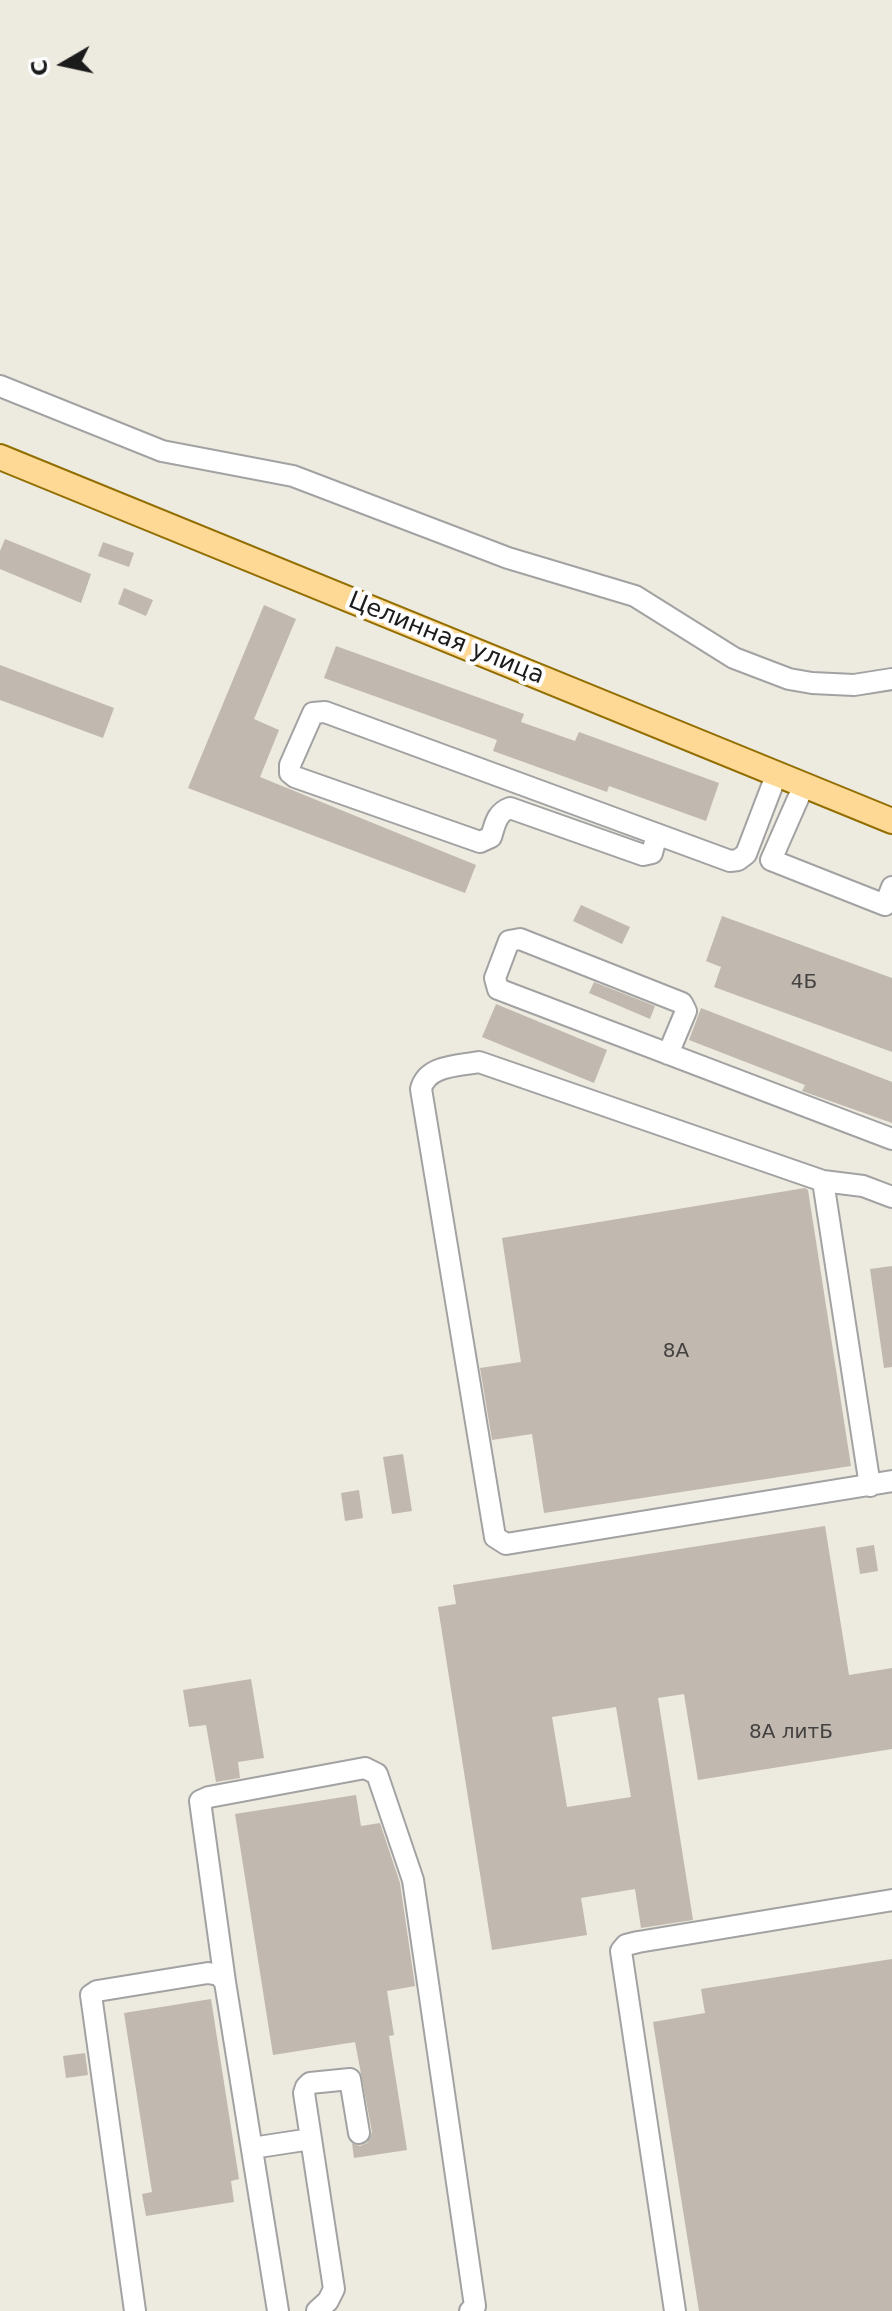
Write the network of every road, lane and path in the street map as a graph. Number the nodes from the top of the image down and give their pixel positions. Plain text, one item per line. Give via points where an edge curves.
1 (0, 386) edge
2 (0, 457) edge
3 (892, 679) edge
4 (777, 773) junction
5 (804, 785) junction
6 (892, 821) edge
7 (657, 834) junction
8 (892, 887) edge
9 (668, 1054) junction
10 (892, 1139) edge
11 (823, 1181) junction
12 (892, 1197) edge
13 (892, 1481) edge
14 (870, 1486) junction
15 (892, 1900) edge
16 (225, 1982) junction
17 (359, 2133) dead end
18 (311, 2139) junction
19 (252, 2148) junction
20 (135, 2311) edge
21 (278, 2311) edge
22 (317, 2311) edge
23 (470, 2311) edge
24 (675, 2311) edge

1 - 3 lane via 162,451 293,476 508,558 635,596 734,658 789,679 854,685
2 - 4 main road, Целинная улица
4 - 5 main road, Целинная улица
4 - 7 lane via 746,854 738,860
5 - 6 main road, Целинная улица
5 - 8 lane via 771,860 885,905
7 - 7 lane via 325,712 313,713 290,765 295,777 480,842 491,837 498,817 510,808 643,855 652,853
9 - 9 lane via 498,989 495,978 509,941 520,939 682,1003 686,1011
9 - 10 lane
11 - 12 lane via 863,1186
11 - 14 lane
11 - 14 lane via 479,1062 433,1071 422,1083 495,1537 506,1544
13 - 14 lane
15 - 24 lane via 638,1942 621,1951
16 - 19 lane
16 - 20 lane via 208,1973 91,1995
16 - 23 lane via 200,1801 371,1769 413,1880 475,2306
17 - 18 lane via 352,2085 344,2078 306,2087
18 - 19 lane
18 - 22 lane via 334,2289
19 - 21 lane

